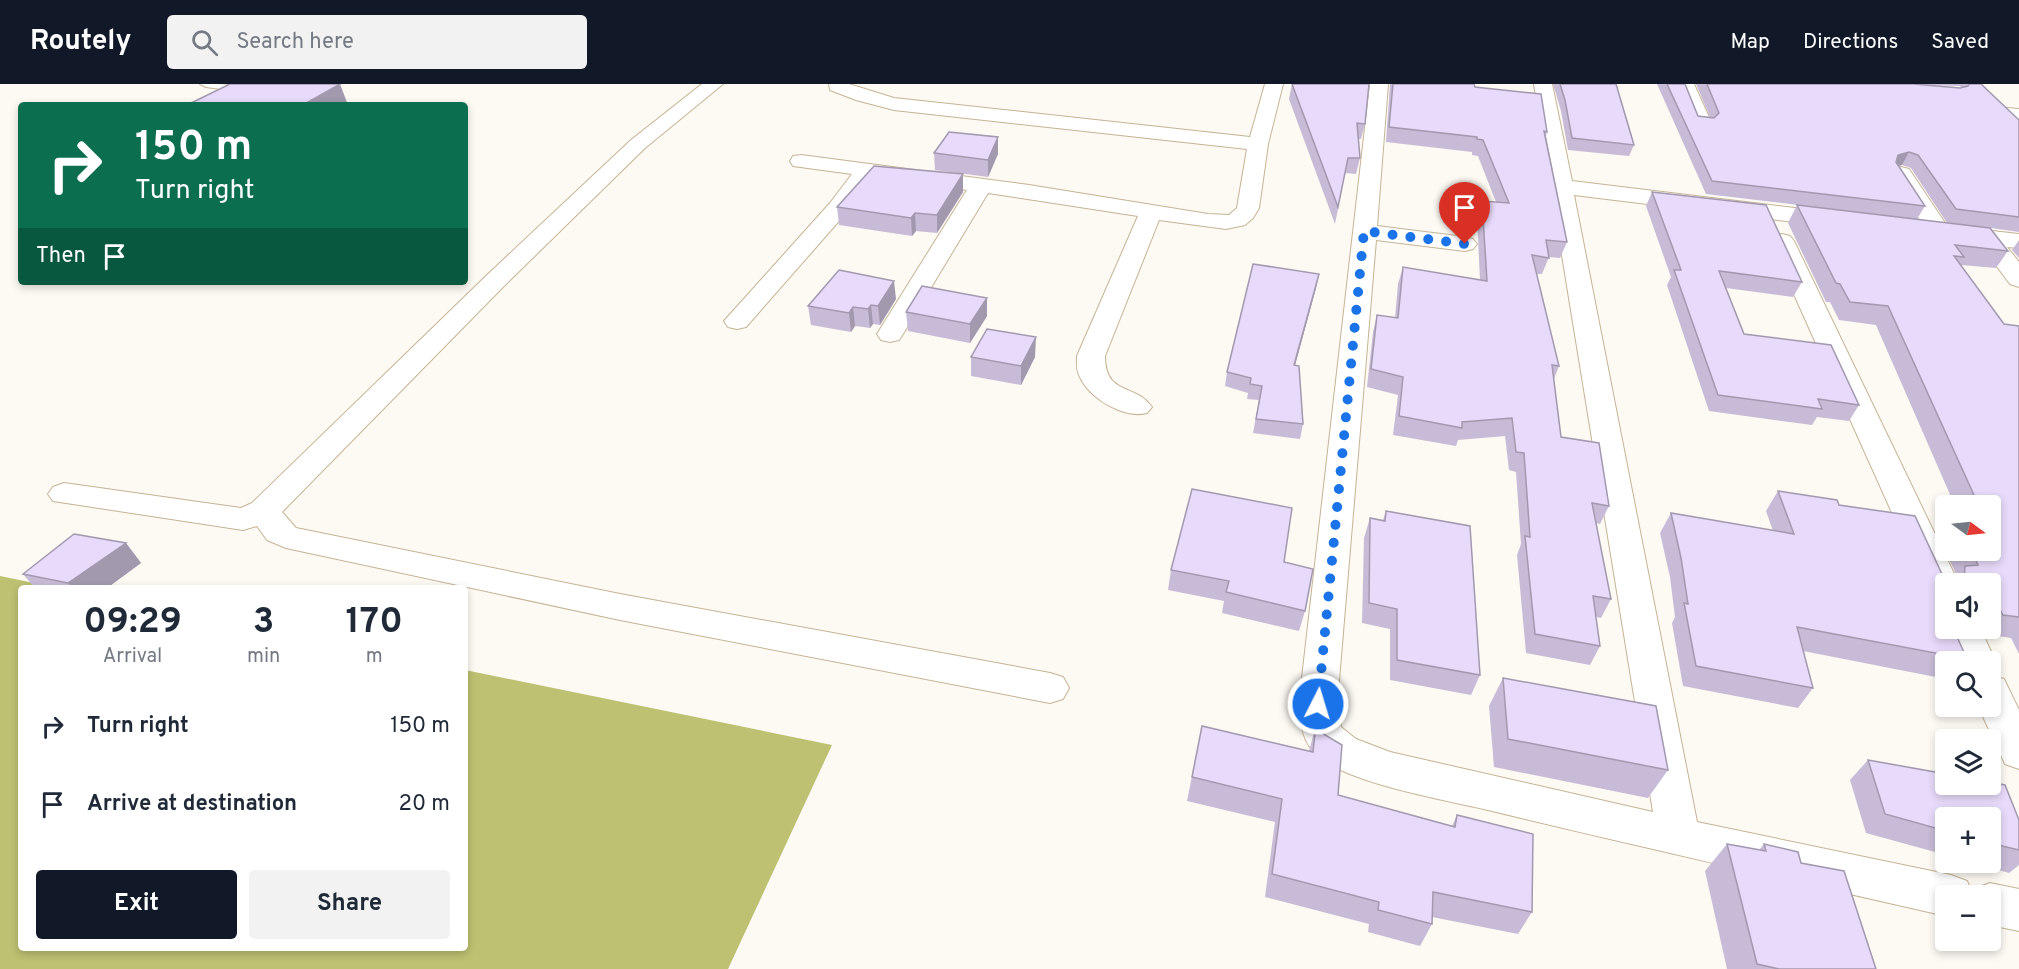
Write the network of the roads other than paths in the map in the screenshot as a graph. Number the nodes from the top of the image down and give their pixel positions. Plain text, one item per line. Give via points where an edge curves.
1 (206, 84) edge
2 (714, 84) edge
3 (1274, 84) edge
4 (1379, 84) edge
5 (1543, 84) edge
6 (1685, 84) edge
7 (837, 86) dead end
8 (262, 91) edge
9 (1702, 124) edge
10 (1258, 144) junction
11 (801, 161) dead end
12 (866, 170) junction
13 (1901, 174) edge
14 (981, 186) junction
15 (1564, 187) junction
16 (1151, 212) junction
17 (1769, 212) junction
18 (1860, 223) edge
19 (1905, 228) edge
20 (1364, 231) junction
21 (1940, 232) junction
22 (1988, 238) junction
23 (2019, 241) edge
24 (1465, 244) dead end
25 (2019, 279) edge
26 (737, 321) dead end
27 (890, 334) dead end
28 (1137, 407) dead end
29 (64, 494) dead end
30 (263, 511) junction
31 (1937, 573) edge
32 (1050, 688) dead end
33 (2001, 714) edge
34 (2019, 752) edge
35 (1679, 837) junction
36 (1935, 893) edge
37 (2001, 906) edge
38 (2019, 910) edge

1 - 8 lane
2 - 30 street via 638,144
3 - 10 street
4 - 20 street
5 - 15 street
6 - 9 street
7 - 10 street via 877,101 903,105
10 - 16 street via 1248,207 1238,220
11 - 12 street
12 - 14 street
12 - 26 street via 838,208
13 - 21 street
14 - 16 street
14 - 27 street
15 - 17 street
15 - 35 street
16 - 28 street via 1091,356 1090,367 1097,384
17 - 18 street
17 - 31 street
19 - 21 street
20 - 24 street
20 - 35 street via 1318,704 1323,734 1342,750 1390,769
21 - 22 street
22 - 23 street
22 - 25 street
29 - 30 street via 243,519
30 - 32 street via 286,537 620,607
33 - 34 street
35 - 36 street
37 - 38 street

